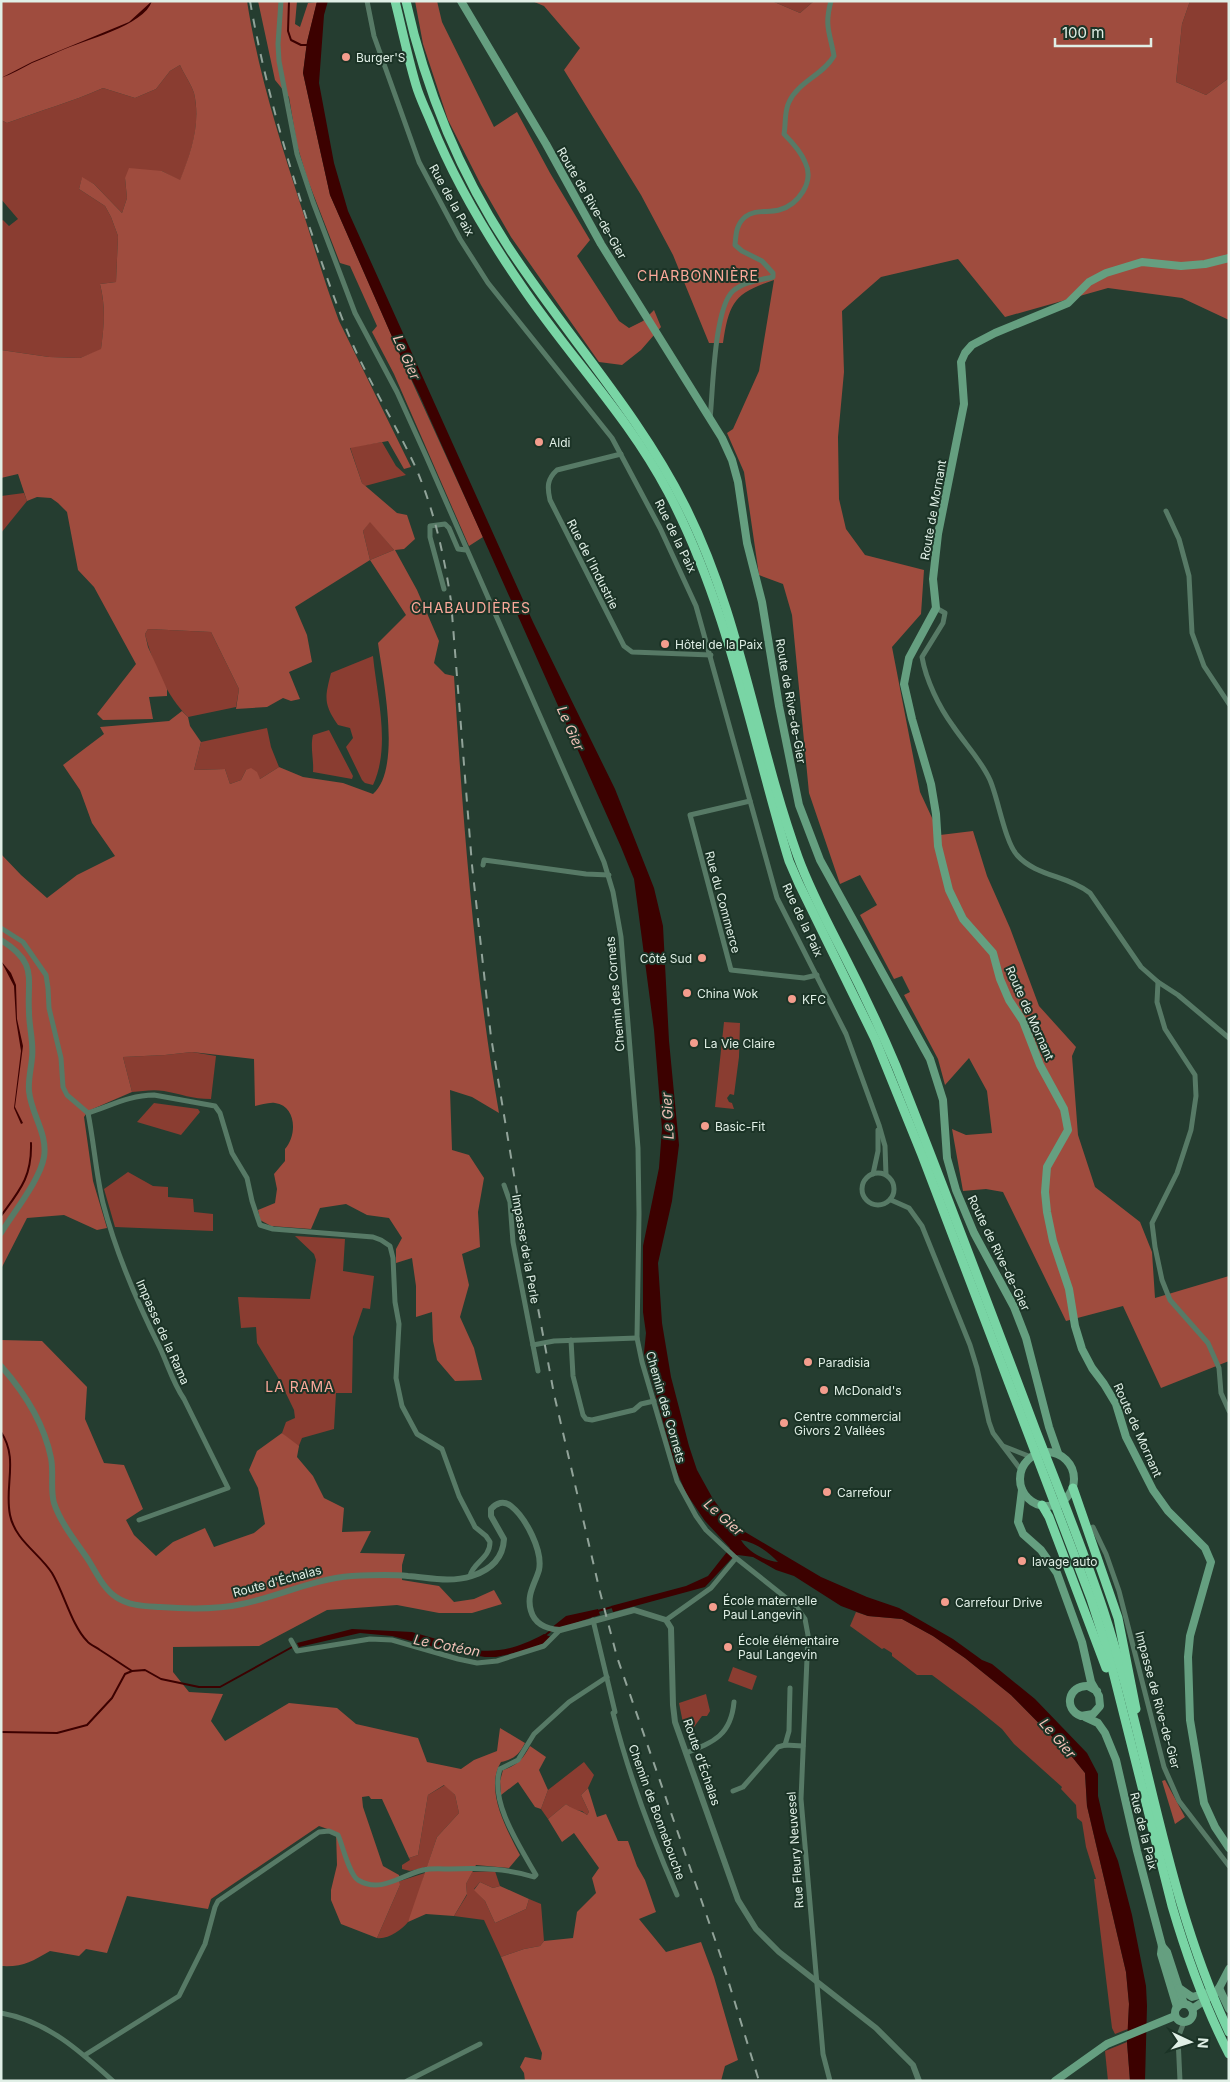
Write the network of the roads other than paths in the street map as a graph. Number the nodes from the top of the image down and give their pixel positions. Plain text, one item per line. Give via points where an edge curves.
1 (282, 1) edge
2 (367, 1) edge
3 (395, 1) edge
4 (406, 1) edge
5 (461, 1) edge
6 (831, 1) edge
7 (1229, 258) edge
8 (710, 419) junction
9 (621, 454) junction
10 (1166, 511) dead end
11 (466, 550) junction
12 (444, 589) dead end
13 (936, 608) junction
14 (711, 656) junction
15 (1229, 704) edge
16 (750, 801) junction
17 (482, 865) dead end
18 (609, 875) junction
19 (1, 928) edge
20 (1, 940) edge
21 (817, 975) junction
22 (1158, 982) junction
23 (1229, 1038) edge
24 (88, 1113) junction
25 (879, 1125) junction
26 (873, 1174) junction
27 (886, 1175) junction
28 (504, 1185) dead end
29 (891, 1200) junction
30 (1, 1233) edge
31 (638, 1338) junction
32 (571, 1340) junction
33 (533, 1345) junction
34 (1, 1366) edge
35 (538, 1371) dead end
36 (654, 1401) junction
37 (1229, 1411) edge
38 (1049, 1427) junction
39 (1003, 1446) junction
40 (1051, 1452) junction
41 (1031, 1457) junction
42 (1021, 1470) junction
43 (1022, 1490) junction
44 (1071, 1491) junction
45 (1043, 1505) junction
46 (1019, 1512) junction
47 (139, 1520) dead end
48 (1093, 1527) dead end
49 (736, 1558) junction
50 (470, 1576) junction
51 (593, 1620) junction
52 (666, 1620) junction
53 (560, 1630) junction
54 (291, 1640) dead end
55 (1087, 1667) junction
56 (607, 1677) junction
57 (1079, 1687) junction
58 (790, 1688) dead end
59 (1097, 1691) junction
60 (734, 1702) dead end
61 (1097, 1711) junction
62 (1123, 1712) junction
63 (1085, 1717) junction
64 (1098, 1723) junction
65 (1139, 1743) junction
66 (785, 1745) junction
67 (803, 1746) junction
68 (686, 1753) junction
69 (733, 1791) dead end
70 (1229, 1848) edge
71 (1229, 1866) edge
72 (676, 1894) dead end
73 (1162, 1946) junction
74 (1229, 1969) edge
75 (816, 1979) junction
76 (1179, 1988) junction
77 (1217, 1990) junction
78 (1200, 2001) junction
79 (1184, 2007) junction
80 (1229, 2009) edge
81 (1, 2013) edge
82 (1175, 2016) junction
83 (1184, 2022) junction
84 (1229, 2032) edge
85 (480, 2044) dead end
86 (1229, 2054) edge
87 (85, 2055) junction
88 (113, 2081) edge
89 (407, 2081) edge
90 (830, 2081) edge
91 (919, 2081) edge
92 (1055, 2081) edge
93 (1180, 2081) edge

1 - 11 street via 278,61 298,154 313,202 355,313 397,392
2 - 9 street, Rue de la Paix via 374,36 419,162 460,239 488,283 612,438
3 - 62 highway via 416,87 445,157 477,218 522,286 642,447 688,529 723,626 790,861 876,1039 922,1155 1091,1599
4 - 65 highway via 430,92 470,182 513,254 650,444 675,486 704,548 732,625 797,856 884,1037 934,1162 1088,1565 1113,1642
5 - 8 main road, Route de Rive-de-Gier via 601,244
6 - 8 street via 828,33 834,56 789,102 784,134 806,163 808,176 804,192 794,204 778,211 760,211 746,216 736,227 736,245 762,261 773,273 772,277 748,282 733,291 722,309
7 - 13 main road, Route de Mornant via 1181,266 1142,262 1106,273 1089,282 1068,303 972,344 961,362 964,404 938,534 933,579
8 - 38 main road, Route de Rive-de-Gier via 732,460 738,482 747,543 762,602 799,804 820,860 930,1059 943,1100 947,1158 956,1190 1026,1338
9 - 14 street, Rue de la Paix via 696,606
9 - 14 street, Rue de l'Industrie via 557,470 549,478 550,500 624,646 632,652
10 - 15 street via 1179,539 1189,576 1192,633 1204,666
11 - 12 street, Chemin des Cornets via 458,549 445,524 430,526
11 - 18 street, Chemin des Cornets
13 - 22 street via 945,613 943,623 922,657 924,668 951,724 990,780 1016,854 1029,865 1082,887 1090,894 1141,967
13 - 70 main road, Route de Mornant via 909,658 904,684 931,784 942,868 963,919 993,954 1009,1000 1023,1022 1040,1064 1064,1109 1068,1130 1047,1167 1045,1192 1053,1240 1069,1289 1082,1349 1116,1404 1126,1437 1153,1490 1168,1511 1205,1548 1211,1562 1190,1636 1190,1720 1204,1803
14 - 16 street, Rue de la Paix
16 - 21 street, Rue de la Paix via 777,898
16 - 21 street, Rue du Commerce via 690,815 731,970 804,978
17 - 18 street via 484,860
18 - 31 street, Chemin des Cornets via 621,937 639,1156
19 - 24 street via 23,942 46,975 63,1086 67,1095
20 - 30 street via 20,955 30,977 29,1013 33,1048 29,1092 45,1150 37,1175
21 - 25 street, Rue de la Paix via 846,1034
22 - 23 street
22 - 37 street via 1157,1002 1165,1029 1195,1076 1196,1096 1191,1130 1177,1173 1152,1223 1155,1247 1170,1300 1208,1343 1219,1368 1221,1393
24 - 47 street, Impasse de la Rama via 103,1204 126,1270 175,1386 228,1488
24 - 50 street via 144,1095 216,1106 232,1153 247,1178 260,1224 273,1229 373,1238 390,1246 399,1324 396,1378 402,1406 417,1434 442,1449 459,1496 475,1527 490,1542 486,1556 472,1569
25 - 26 street, Rue de la Paix
25 - 27 street, Rue de la Paix via 885,1146
26 - 27 street
26 - 29 street via 862,1185 866,1200 876,1206
27 - 29 street via 891,1178 895,1189
28 - 33 street, Impasse de la Perle via 510,1202 513,1242
29 - 39 street via 909,1208 922,1226 977,1368 993,1433
31 - 32 street
31 - 36 street, Chemin des Cornets
32 - 33 street
32 - 36 street via 573,1376 586,1419 634,1410 641,1404
33 - 35 street, Impasse de la Perle
34 - 50 street, Route d'Échalas via 26,1397 43,1432 51,1459 53,1500 60,1517 108,1590 124,1602 169,1608 217,1608 243,1604 319,1580 372,1575 444,1580
36 - 49 street, Chemin des Cornets via 677,1481 706,1530
38 - 40 main road, Route de Rive-de-Gier
38 - 40 main road, Route de Rive-de-Gier
39 - 41 street
39 - 42 street
40 - 41 main road
40 - 44 main road via 1068,1461 1073,1469 1075,1479
41 - 42 main road
42 - 43 main road
43 - 45 main road via 1026,1496
43 - 46 main road
44 - 45 main road via 1061,1502
44 - 65 highway via 1118,1618 1141,1732
45 - 46 main road via 1029,1504
45 - 62 highway
46 - 55 main road via 1018,1522 1023,1534 1041,1550 1057,1573 1082,1642
48 - 71 street, Impasse de Rive-de-Gier via 1119,1591 1164,1767 1179,1801
49 - 52 street via 711,1588
49 - 67 street, Rue Fleury Neuvesel via 795,1605 805,1619 808,1635
50 - 53 street, Route d'Échalas via 498,1560 504,1539 491,1516 491,1509 495,1504 508,1503 517,1512 540,1554 539,1569 530,1594 533,1616 544,1627
51 - 52 street via 634,1610
51 - 53 street
51 - 56 street, Chemin de Bonnebouche
52 - 68 street, Route d'Échalas via 671,1628 673,1705
53 - 54 street via 544,1646 497,1661 477,1663 392,1640 370,1639 297,1651
55 - 57 main road
55 - 59 main road
56 - 72 street, Chemin de Bonnebouche via 626,1764
56 - 87 street via 569,1702 534,1734 518,1760 500,1768 497,1779 499,1797 506,1818 536,1876 501,1869 424,1869 376,1886 353,1875 338,1835 329,1831 319,1832 218,1901 204,1944 179,1996
57 - 59 main road via 1088,1686
57 - 63 main road via 1069,1702 1073,1711
58 - 66 street via 789,1731
59 - 61 main road via 1100,1701
60 - 68 street via 733,1713 722,1734 714,1742
61 - 63 main road
61 - 64 main road, Rue de la Paix
62 - 86 highway via 1154,1841 1183,1942
63 - 64 main road
64 - 73 main road, Rue de la Paix via 1116,1760
65 - 84 highway via 1185,1922
66 - 67 street
66 - 69 street via 778,1747 743,1787
67 - 75 street, Rue Fleury Neuvesel via 801,1799
68 - 75 street, Route d'Échalas via 738,1900 756,1929 779,1952
73 - 76 main road, Rue de la Paix
73 - 79 main road, Rue de la Paix via 1162,1954
74 - 77 main road
75 - 90 street, Rue Fleury Neuvesel via 822,2054
75 - 91 street, Route d'Échalas via 876,2028 913,2065
76 - 78 main road
76 - 79 main road, Rue de la Paix
77 - 78 main road
77 - 80 main road
78 - 79 main road
79 - 82 main road via 1175,2011
79 - 83 main road via 1191,2018
81 - 87 street via 41,2027
82 - 83 main road
82 - 92 main road via 1115,2040
83 - 93 street via 1178,2038
85 - 89 street
87 - 88 street

